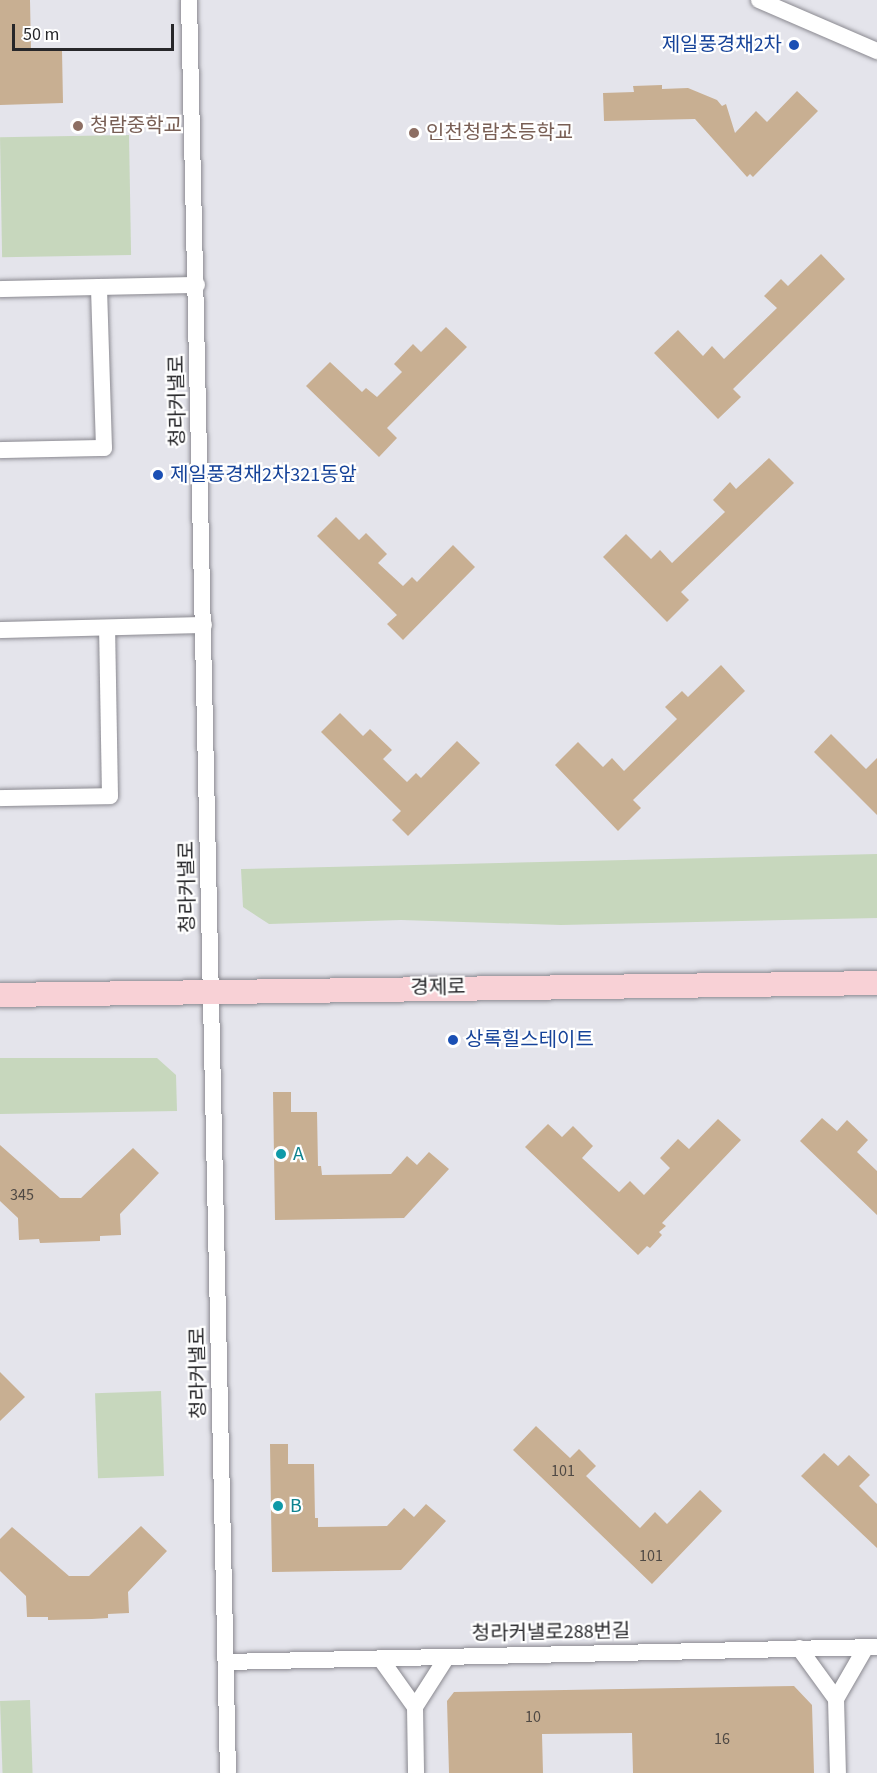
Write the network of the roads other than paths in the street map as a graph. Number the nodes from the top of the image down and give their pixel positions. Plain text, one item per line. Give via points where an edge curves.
1 (189, 0) edge
2 (759, 0) edge
3 (877, 51) edge
4 (196, 285) junction
5 (99, 287) junction
6 (0, 288) edge
7 (0, 450) edge
8 (204, 626) junction
9 (106, 628) junction
10 (0, 630) edge
11 (0, 798) edge
12 (877, 982) edge
13 (212, 992) junction
14 (0, 995) edge
15 (871, 1647) edge
16 (799, 1648) junction
17 (447, 1657) junction
18 (380, 1658) junction
19 (226, 1662) junction
20 (836, 1699) junction
21 (415, 1707) junction
22 (228, 1773) edge
23 (416, 1773) edge
24 (838, 1773) edge

1 - 4 street, 청라커낼로
2 - 3 street
4 - 5 street
4 - 8 street, 청라커낼로
5 - 6 street
5 - 7 street via 104,448
8 - 9 street
8 - 13 street, 청라커낼로
9 - 10 street
9 - 11 street via 110,796
12 - 13 main road, 경제로
13 - 14 main road, 경제로
13 - 19 street, 청라커낼로
15 - 16 street, 청라커낼로288번길
15 - 20 street
16 - 17 street, 청라커낼로288번길
16 - 20 street
17 - 18 street, 청라커낼로288번길
17 - 21 street
18 - 19 street, 청라커낼로288번길
18 - 21 street
19 - 22 street, 청라커낼로
20 - 24 street
21 - 23 street

